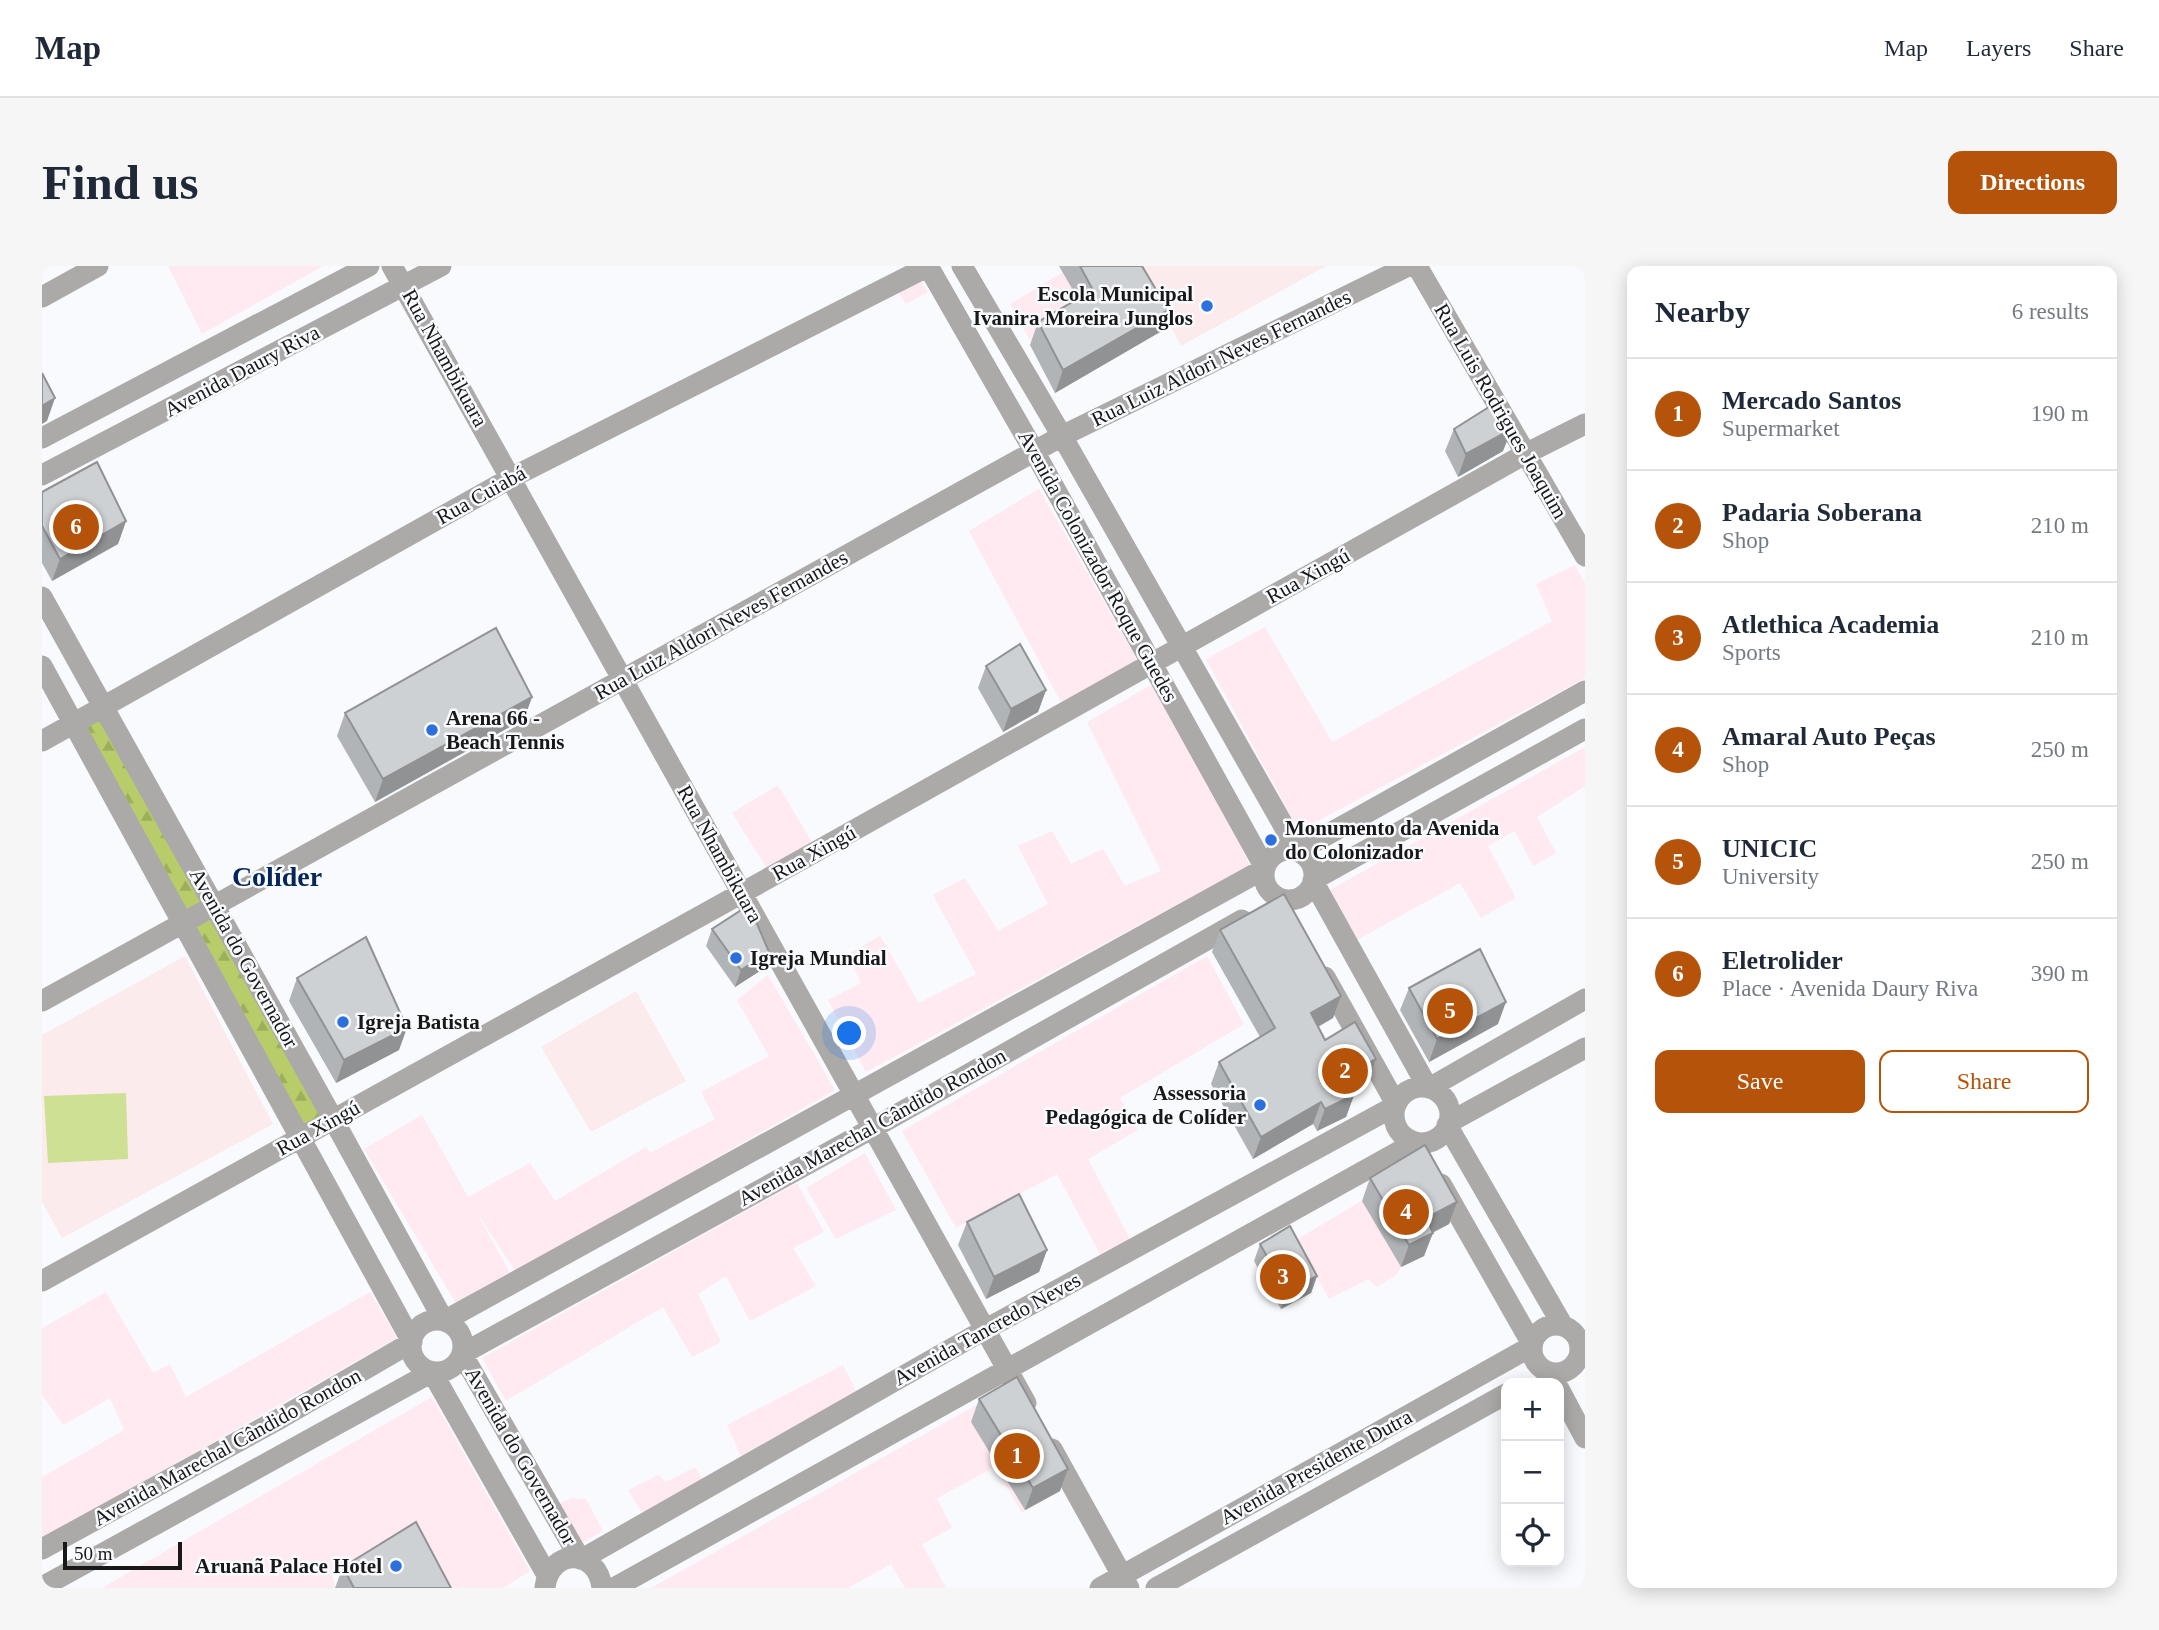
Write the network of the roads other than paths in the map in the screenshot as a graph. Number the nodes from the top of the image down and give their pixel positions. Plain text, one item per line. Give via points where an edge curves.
1 (98, 266) edge
2 (369, 266) edge
3 (392, 266) edge
4 (441, 266) edge
5 (929, 266) edge
6 (962, 266) edge
7 (1408, 266) edge
8 (1417, 266) edge
9 (405, 286) junction
10 (42, 297) edge
11 (1585, 424) edge
12 (1062, 436) junction
13 (42, 438) edge
14 (1034, 451) junction
15 (1527, 453) junction
16 (42, 475) edge
17 (511, 478) junction
18 (1585, 556) edge
19 (42, 597) edge
20 (1181, 648) junction
21 (1152, 664) junction
22 (42, 666) edge
23 (623, 680) junction
24 (1585, 691) edge
25 (102, 706) junction
26 (73, 722) junction
27 (1585, 729) edge
28 (42, 741) edge
29 (1298, 851) junction
30 (1265, 869) junction
31 (1313, 880) junction
32 (742, 893) junction
33 (1284, 904) junction
34 (215, 906) junction
35 (183, 923) junction
36 (1315, 961) edge
37 (1585, 999) edge
38 (42, 1002) edge
39 (1585, 1048) edge
40 (1428, 1088) junction
41 (855, 1095) junction
42 (1396, 1105) junction
43 (334, 1119) junction
44 (1448, 1124) junction
45 (873, 1128) junction
46 (301, 1137) junction
47 (1417, 1142) junction
48 (42, 1281) edge
49 (1585, 1316) edge
50 (444, 1321) junction
51 (1564, 1326) junction
52 (986, 1329) junction
53 (412, 1342) junction
54 (1532, 1345) junction
55 (462, 1354) junction
56 (1582, 1355) edge
57 (1007, 1368) junction
58 (432, 1372) junction
59 (1552, 1378) edge
60 (1555, 1378) edge
61 (1501, 1397) edge
62 (1564, 1399) edge
63 (1585, 1438) edge
64 (42, 1549) edge
65 (581, 1559) junction
66 (546, 1580) edge
67 (1126, 1582) edge
68 (42, 1587) edge
69 (527, 1588) edge
70 (602, 1588) edge
71 (614, 1588) edge
72 (1100, 1588) edge
73 (1156, 1588) edge

1 - 10 street
2 - 13 street, Avenida Daury Riva
3 - 9 street, Rua Nhambikuara
4 - 9 street, Avenida Daury Riva
5 - 14 street, Avenida Colonizador Roque Guedes
5 - 17 street, Rua Cuiabá
6 - 12 street, Avenida Colonizador Roque Guedes
7 - 12 street, Rua Luiz Aldori Neves Fernandes
8 - 15 street, Rua Luis Rodrigues Joaquim
9 - 16 street, Avenida Daury Riva
9 - 17 street, Rua Nhambikuara
11 - 15 street, Rua Xingú
12 - 14 street, Rua Luiz Aldori Neves Fernandes
12 - 20 street, Avenida Colonizador Roque Guedes
14 - 21 street, Avenida Colonizador Roque Guedes
14 - 23 street, Rua Luiz Aldori Neves Fernandes
15 - 18 street, Rua Luis Rodrigues Joaquim
15 - 20 street, Rua Xingú
17 - 23 street, Rua Nhambikuara
17 - 25 street, Rua Cuiabá
19 - 25 street, Avenida do Governador
20 - 21 street, Rua Xingú
20 - 29 street, Avenida Colonizador Roque Guedes
21 - 30 street, Avenida Colonizador Roque Guedes
21 - 32 street, Rua Xingú
22 - 26 street, Avenida do Governador
23 - 32 street, Rua Nhambikuara
23 - 34 street, Rua Luiz Aldori Neves Fernandes
24 - 29 street
25 - 26 street, Rua Cuiabá
25 - 34 street, Avenida do Governador
26 - 28 street, Rua Cuiabá
26 - 35 street, Avenida do Governador
27 - 31 street
29 - 30 street via 1281,851
29 - 31 street via 1313,866
30 - 33 street via 1269,890
30 - 41 street, Avenida Marechal Cândido Rondon
31 - 33 street via 1305,894
31 - 40 street
32 - 41 street, Rua Nhambikuara
32 - 43 street, Rua Xingú
33 - 45 street, Avenida Marechal Cândido Rondon
34 - 35 street, Rua Luiz Aldori Neves Fernandes
34 - 43 street, Avenida do Governador
35 - 38 street, Rua Luiz Aldori Neves Fernandes
35 - 46 street, Avenida do Governador
36 - 42 street
37 - 40 street
39 - 44 street
40 - 42 street via 1405,1092
40 - 44 street via 1448,1106
41 - 45 street, Rua Nhambikuara
41 - 50 street, Avenida Marechal Cândido Rondon
42 - 47 street via 1398,1129
42 - 52 street, Avenida Tancredo Neves
43 - 46 street, Rua Xingú
43 - 50 street, Avenida do Governador
44 - 47 street via 1436,1139
44 - 51 street
45 - 52 street, Rua Nhambikuara
45 - 55 street, Avenida Marechal Cândido Rondon
46 - 48 street, Rua Xingú
46 - 53 street, Avenida do Governador
47 - 54 street
47 - 57 street, Avenida Tancredo Neves
49 - 51 street
50 - 53 street via 427,1323
50 - 55 street via 461,1338
51 - 54 street via 1543,1328
51 - 56 street via 1578,1340
52 - 57 street, Rua Nhambikuara
52 - 65 street, Avenida Tancredo Neves
53 - 58 street via 418,1364
53 - 64 street, Avenida Marechal Cândido Rondon
54 - 59 street via 1537,1365
54 - 67 street, Avenida Presidente Dutra
55 - 58 street via 447,1371
55 - 65 street, Avenida do Governador
56 - 60 street via 1572,1368
57 - 67 street, Rua Nhambikuara
57 - 71 street, Avenida Tancredo Neves
58 - 66 street, Avenida do Governador
58 - 68 street, Avenida Marechal Cândido Rondon
61 - 73 street, Avenida Presidente Dutra
62 - 63 street
65 - 66 street, Avenida Tancredo Neves via 557,1563
65 - 70 street, Avenida do Governador via 597,1570
66 - 69 street
67 - 72 street, Avenida Presidente Dutra

